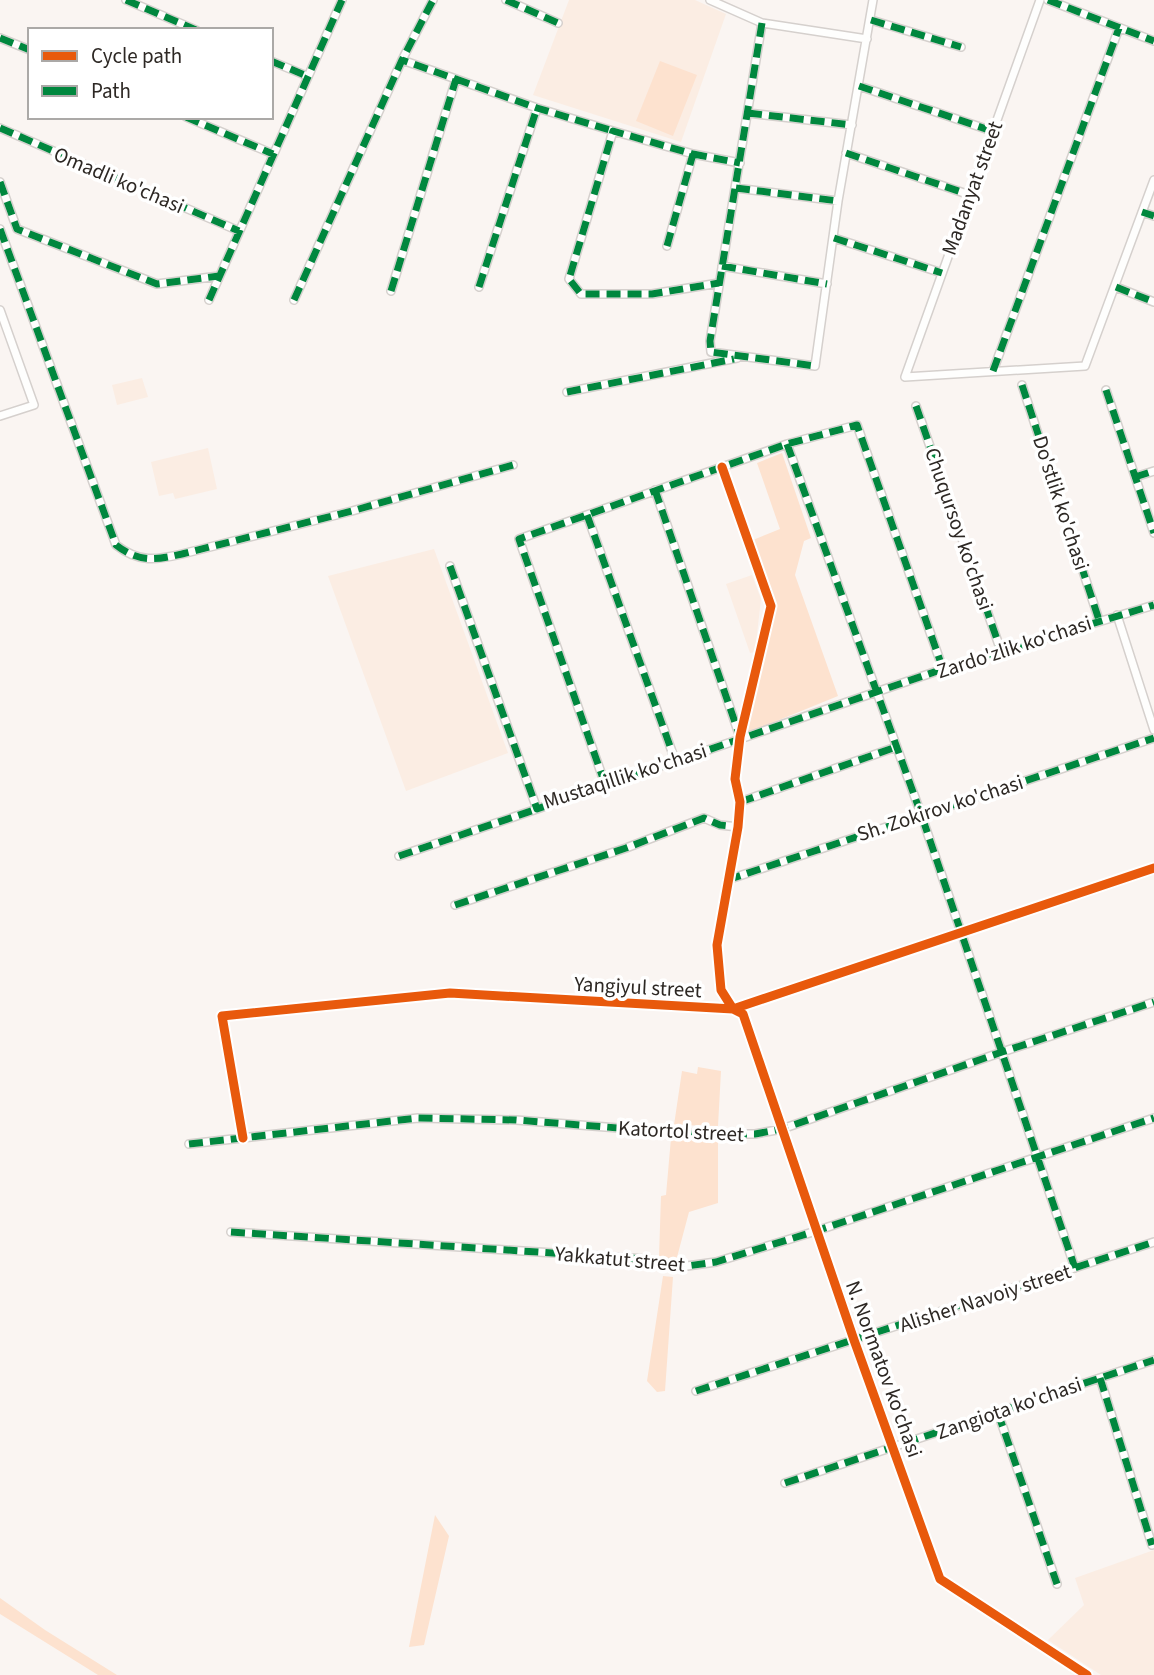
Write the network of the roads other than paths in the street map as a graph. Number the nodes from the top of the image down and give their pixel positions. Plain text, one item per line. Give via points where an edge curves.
1 (126, 0) edge
2 (433, 0) edge
3 (506, 0) edge
4 (710, 0) edge
5 (873, 0) edge
6 (1040, 0) edge
7 (1048, 0) edge
8 (338, 1) edge
9 (871, 20) junction
10 (558, 23) dead end
11 (762, 23) junction
12 (1119, 27) junction
13 (192, 28) edge
14 (0, 38) edge
15 (867, 39) junction
16 (1154, 41) edge
17 (961, 47) dead end
18 (28, 49) edge
19 (402, 60) junction
20 (273, 62) edge
21 (307, 76) junction
22 (456, 79) junction
23 (859, 86) junction
24 (537, 108) junction
25 (748, 113) junction
26 (191, 119) edge
27 (852, 125) junction
28 (0, 128) edge
29 (613, 131) junction
30 (992, 131) junction
31 (846, 153) junction
32 (693, 154) junction
33 (273, 155) junction
34 (740, 163) junction
35 (1154, 180) edge
36 (0, 182) edge
37 (736, 188) junction
38 (970, 195) junction
39 (838, 201) junction
40 (1142, 212) junction
41 (1154, 216) edge
42 (0, 229) edge
43 (239, 231) junction
44 (834, 238) junction
45 (667, 246) dead end
46 (722, 266) junction
47 (942, 273) junction
48 (219, 276) junction
49 (719, 283) junction
50 (827, 284) junction
51 (479, 287) dead end
52 (1116, 287) junction
53 (391, 291) dead end
54 (209, 300) dead end
55 (294, 300) dead end
56 (1154, 302) edge
57 (0, 310) edge
58 (744, 357) junction
59 (993, 372) junction
60 (1022, 385) dead end
61 (1106, 390) dead end
62 (567, 392) dead end
63 (916, 407) dead end
64 (0, 416) edge
65 (788, 444) junction
66 (513, 465) dead end
67 (722, 467) junction
68 (1154, 471) edge
69 (1135, 477) junction
70 (655, 490) junction
71 (587, 515) junction
72 (1154, 533) edge
73 (450, 566) dead end
74 (1154, 605) edge
75 (1117, 615) junction
76 (1099, 620) junction
77 (1001, 651) junction
78 (943, 669) junction
79 (876, 692) junction
80 (1154, 730) edge
81 (740, 737) junction
82 (1154, 738) edge
83 (896, 747) junction
84 (675, 760) junction
85 (605, 784) junction
86 (740, 802) junction
87 (537, 809) junction
88 (921, 814) junction
89 (738, 827) junction
90 (399, 856) dead end
91 (1154, 868) edge
92 (727, 880) junction
93 (454, 905) dead end
94 (961, 933) junction
95 (1154, 1002) edge
96 (733, 1009) junction
97 (1002, 1052) junction
98 (1154, 1118) edge
99 (782, 1129) junction
100 (243, 1138) junction
101 (189, 1144) dead end
102 (1037, 1157) junction
103 (231, 1231) dead end
104 (816, 1231) junction
105 (1154, 1242) edge
106 (1075, 1268) junction
107 (854, 1340) junction
108 (1154, 1360) edge
109 (1100, 1378) junction
110 (695, 1391) dead end
111 (998, 1413) junction
112 (893, 1447) junction
113 (785, 1483) dead end
114 (1152, 1545) edge
115 (1057, 1584) dead end
116 (1087, 1675) edge

1 - 13 street
2 - 19 street
3 - 10 street
4 - 11 street
5 - 9 street
6 - 30 street, Madanyat street
7 - 12 street
8 - 21 street
9 - 15 street
9 - 17 street
11 - 15 street
11 - 25 street
12 - 16 street
12 - 59 street
14 - 18 street
15 - 23 street
19 - 22 street
19 - 55 street
20 - 21 street
21 - 33 street
22 - 24 street
22 - 53 street
23 - 27 street
23 - 30 street
24 - 29 street
24 - 51 street
25 - 27 street
25 - 34 street
26 - 33 street
27 - 31 street
28 - 43 street, Omadli ko'chasi
29 - 32 street
29 - 49 street via 569,279 581,294 652,294
30 - 38 street, Madanyat street
31 - 38 street
31 - 39 street
32 - 34 street
32 - 45 street
33 - 43 street
34 - 37 street
35 - 40 street
36 - 48 street via 18,229 158,284
37 - 39 street
37 - 46 street
38 - 47 street, Madanyat street
39 - 44 street
40 - 41 street
40 - 52 street
42 - 66 street via 116,545 129,555 172,556
43 - 48 street
44 - 47 street
44 - 50 street
46 - 49 street
46 - 50 street
47 - 59 street, Madanyat street via 905,377
48 - 54 street
49 - 58 street via 711,352
50 - 58 street via 815,366
52 - 56 street
52 - 59 street via 1085,366
57 - 64 street via 34,405
58 - 62 street
60 - 76 street, Do'stlik ko'chasi
61 - 69 street
63 - 77 street, Chuqursoy ko'chasi
65 - 67 street
65 - 78 street via 857,425
65 - 79 street
67 - 70 street
67 - 81 street via 771,606
68 - 69 street
69 - 72 street
70 - 71 street
70 - 81 street
71 - 84 street
71 - 85 street via 519,539
73 - 87 street, Mustaqillik ko'chasi
74 - 75 street, Zardo'zlik ko'chasi
75 - 76 street, Zardo'zlik ko'chasi
75 - 80 street
76 - 77 street, Zardo'zlik ko'chasi
77 - 78 street, Zardo'zlik ko'chasi
78 - 79 street, Zardo'zlik ko'chasi
79 - 81 street, Mustaqillik ko'chasi
79 - 83 street
81 - 84 street, Mustaqillik ko'chasi
81 - 86 street via 735,779
82 - 88 street, Sh. Zokirov ko'chasi
83 - 86 street
83 - 88 street
84 - 85 street, Mustaqillik ko'chasi
85 - 87 street, Mustaqillik ko'chasi
86 - 89 street
87 - 90 street
88 - 92 street, Sh. Zokirov ko'chasi
88 - 94 street
89 - 92 street
89 - 93 street via 704,818
91 - 94 street, Yangiyul street
92 - 96 street via 717,945 721,990
94 - 96 street, Yangiyul street
94 - 97 street
95 - 97 street, Katortol street
96 - 99 street, N. Normatov ko'chasi via 743,1014
96 - 100 street, Yangiyul street via 450,993 222,1016
97 - 99 street, Katortol street
97 - 102 street
98 - 102 street, Yakkatut street
99 - 100 street, Katortol street via 755,1135 695,1134 516,1120 418,1118
99 - 104 street, N. Normatov ko'chasi
100 - 101 street, Katortol street
102 - 104 street, Yakkatut street
102 - 106 street
103 - 104 street, Yakkatut street via 645,1259 687,1266 716,1262
104 - 107 street, N. Normatov ko'chasi
105 - 106 street, Alisher Navoiy street
106 - 107 street, Alisher Navoiy street
107 - 110 street, Alisher Navoiy street
107 - 112 street, N. Normatov ko'chasi
108 - 109 street, Zangiota ko'chasi
109 - 111 street, Zangiota ko'chasi
109 - 114 street
111 - 112 street, Zangiota ko'chasi
111 - 115 street
112 - 113 street, Zangiota ko'chasi
112 - 116 street, N. Normatov ko'chasi via 940,1579

